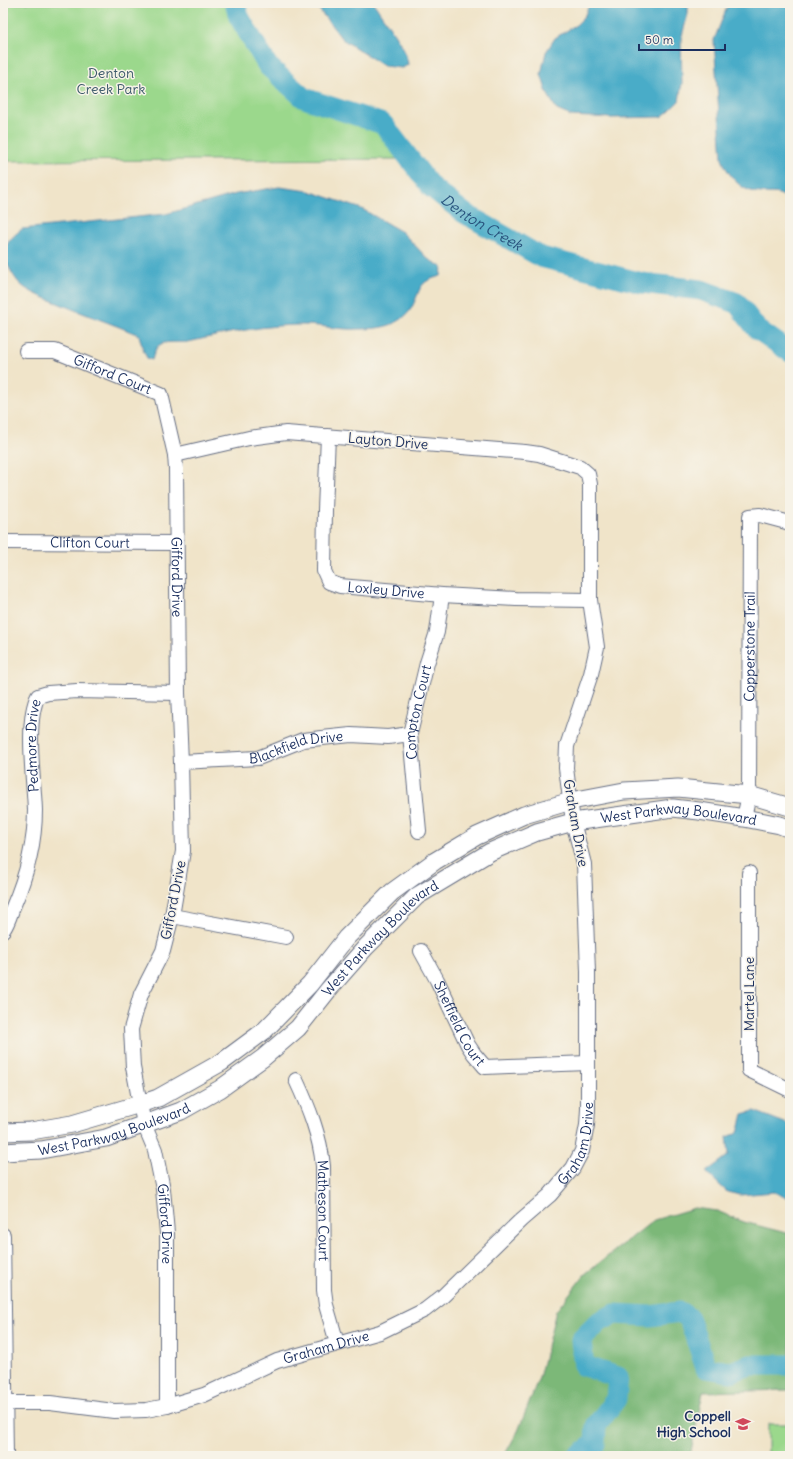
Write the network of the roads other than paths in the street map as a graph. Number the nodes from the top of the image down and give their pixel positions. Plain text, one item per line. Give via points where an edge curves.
1 (26, 351) dead end
2 (328, 436) junction
3 (175, 455) junction
4 (590, 484) joint
5 (790, 523) edge
6 (3, 542) edge
7 (176, 543) junction
8 (442, 595) junction
9 (590, 600) junction
10 (178, 694) junction
11 (410, 734) junction
12 (181, 762) junction
13 (749, 795) junction
14 (571, 801) junction
15 (790, 807) edge
16 (744, 818) junction
17 (574, 822) junction
18 (790, 829) edge
19 (419, 831) dead end
20 (749, 873) dead end
21 (172, 916) junction
22 (3, 930) edge
23 (286, 937) dead end
24 (421, 951) dead end
25 (588, 1063) junction
26 (296, 1080) dead end
27 (790, 1090) edge
28 (140, 1104) junction
29 (144, 1124) junction
30 (3, 1132) edge
31 (3, 1152) edge
32 (3, 1234) edge
33 (337, 1343) junction
34 (4, 1403) junction
35 (167, 1406) junction
36 (6, 1456) edge

1 - 3 street, Gifford Court via 55,351 161,394
2 - 3 street, Layton Drive via 269,434
2 - 4 street, Layton Drive via 539,454 580,467 588,474
2 - 8 street, Loxley Drive via 324,571 329,582 340,586
3 - 7 street, Gifford Drive
4 - 9 street, Graham Drive
5 - 13 street, Copperstone Trail via 760,515 750,516
6 - 7 street, Clifton Court
7 - 10 street, Gifford Drive
8 - 9 street, Loxley Drive
8 - 11 street, Compton Court via 437,632
9 - 14 street, Graham Drive via 597,647 591,674 567,746 566,768
10 - 12 street, Gifford Drive
10 - 22 street, Pedmore Drive via 77,691 38,696 34,703 31,735 35,811 33,843 24,883
11 - 12 street, Blackfield Drive via 388,737 351,735 303,740 258,758
11 - 19 street, Compton Court
12 - 21 street, Gifford Drive via 183,851
13 - 14 street, West Parkway Boulevard via 678,788 624,791
13 - 15 street, West Parkway Boulevard
13 - 16 street, Copperstone Trail
14 - 17 street, Graham Drive
14 - 28 street, West Parkway Boulevard via 524,815 483,833 435,861 392,892 351,933 310,984 264,1031 222,1062 158,1098
16 - 17 street, West Parkway Boulevard via 673,808
16 - 18 street, West Parkway Boulevard
17 - 25 street, Graham Drive via 584,864
17 - 29 street, West Parkway Boulevard via 536,832 490,852 417,896 366,947 298,1028 263,1058 220,1089 181,1111
20 - 27 street, Martel Lane via 749,1070
21 - 23 street
21 - 28 street, Gifford Drive via 163,951 141,994 131,1029 133,1067
24 - 25 street, Sheffield Court via 468,1045 485,1066
25 - 33 street, Graham Drive via 587,1125 582,1151 573,1168 550,1195 425,1310 380,1332
26 - 33 street, Matheson Court via 311,1112 321,1149 324,1290
28 - 29 street, Gifford Drive
28 - 30 street, West Parkway Boulevard via 72,1124 31,1131
29 - 31 street, West Parkway Boulevard via 106,1138 41,1150
29 - 35 street, Gifford Drive via 155,1150 163,1189 167,1233
32 - 34 street
33 - 35 street, Graham Drive via 277,1361 204,1395
34 - 35 street, Graham Drive via 114,1410 146,1410
34 - 36 street

